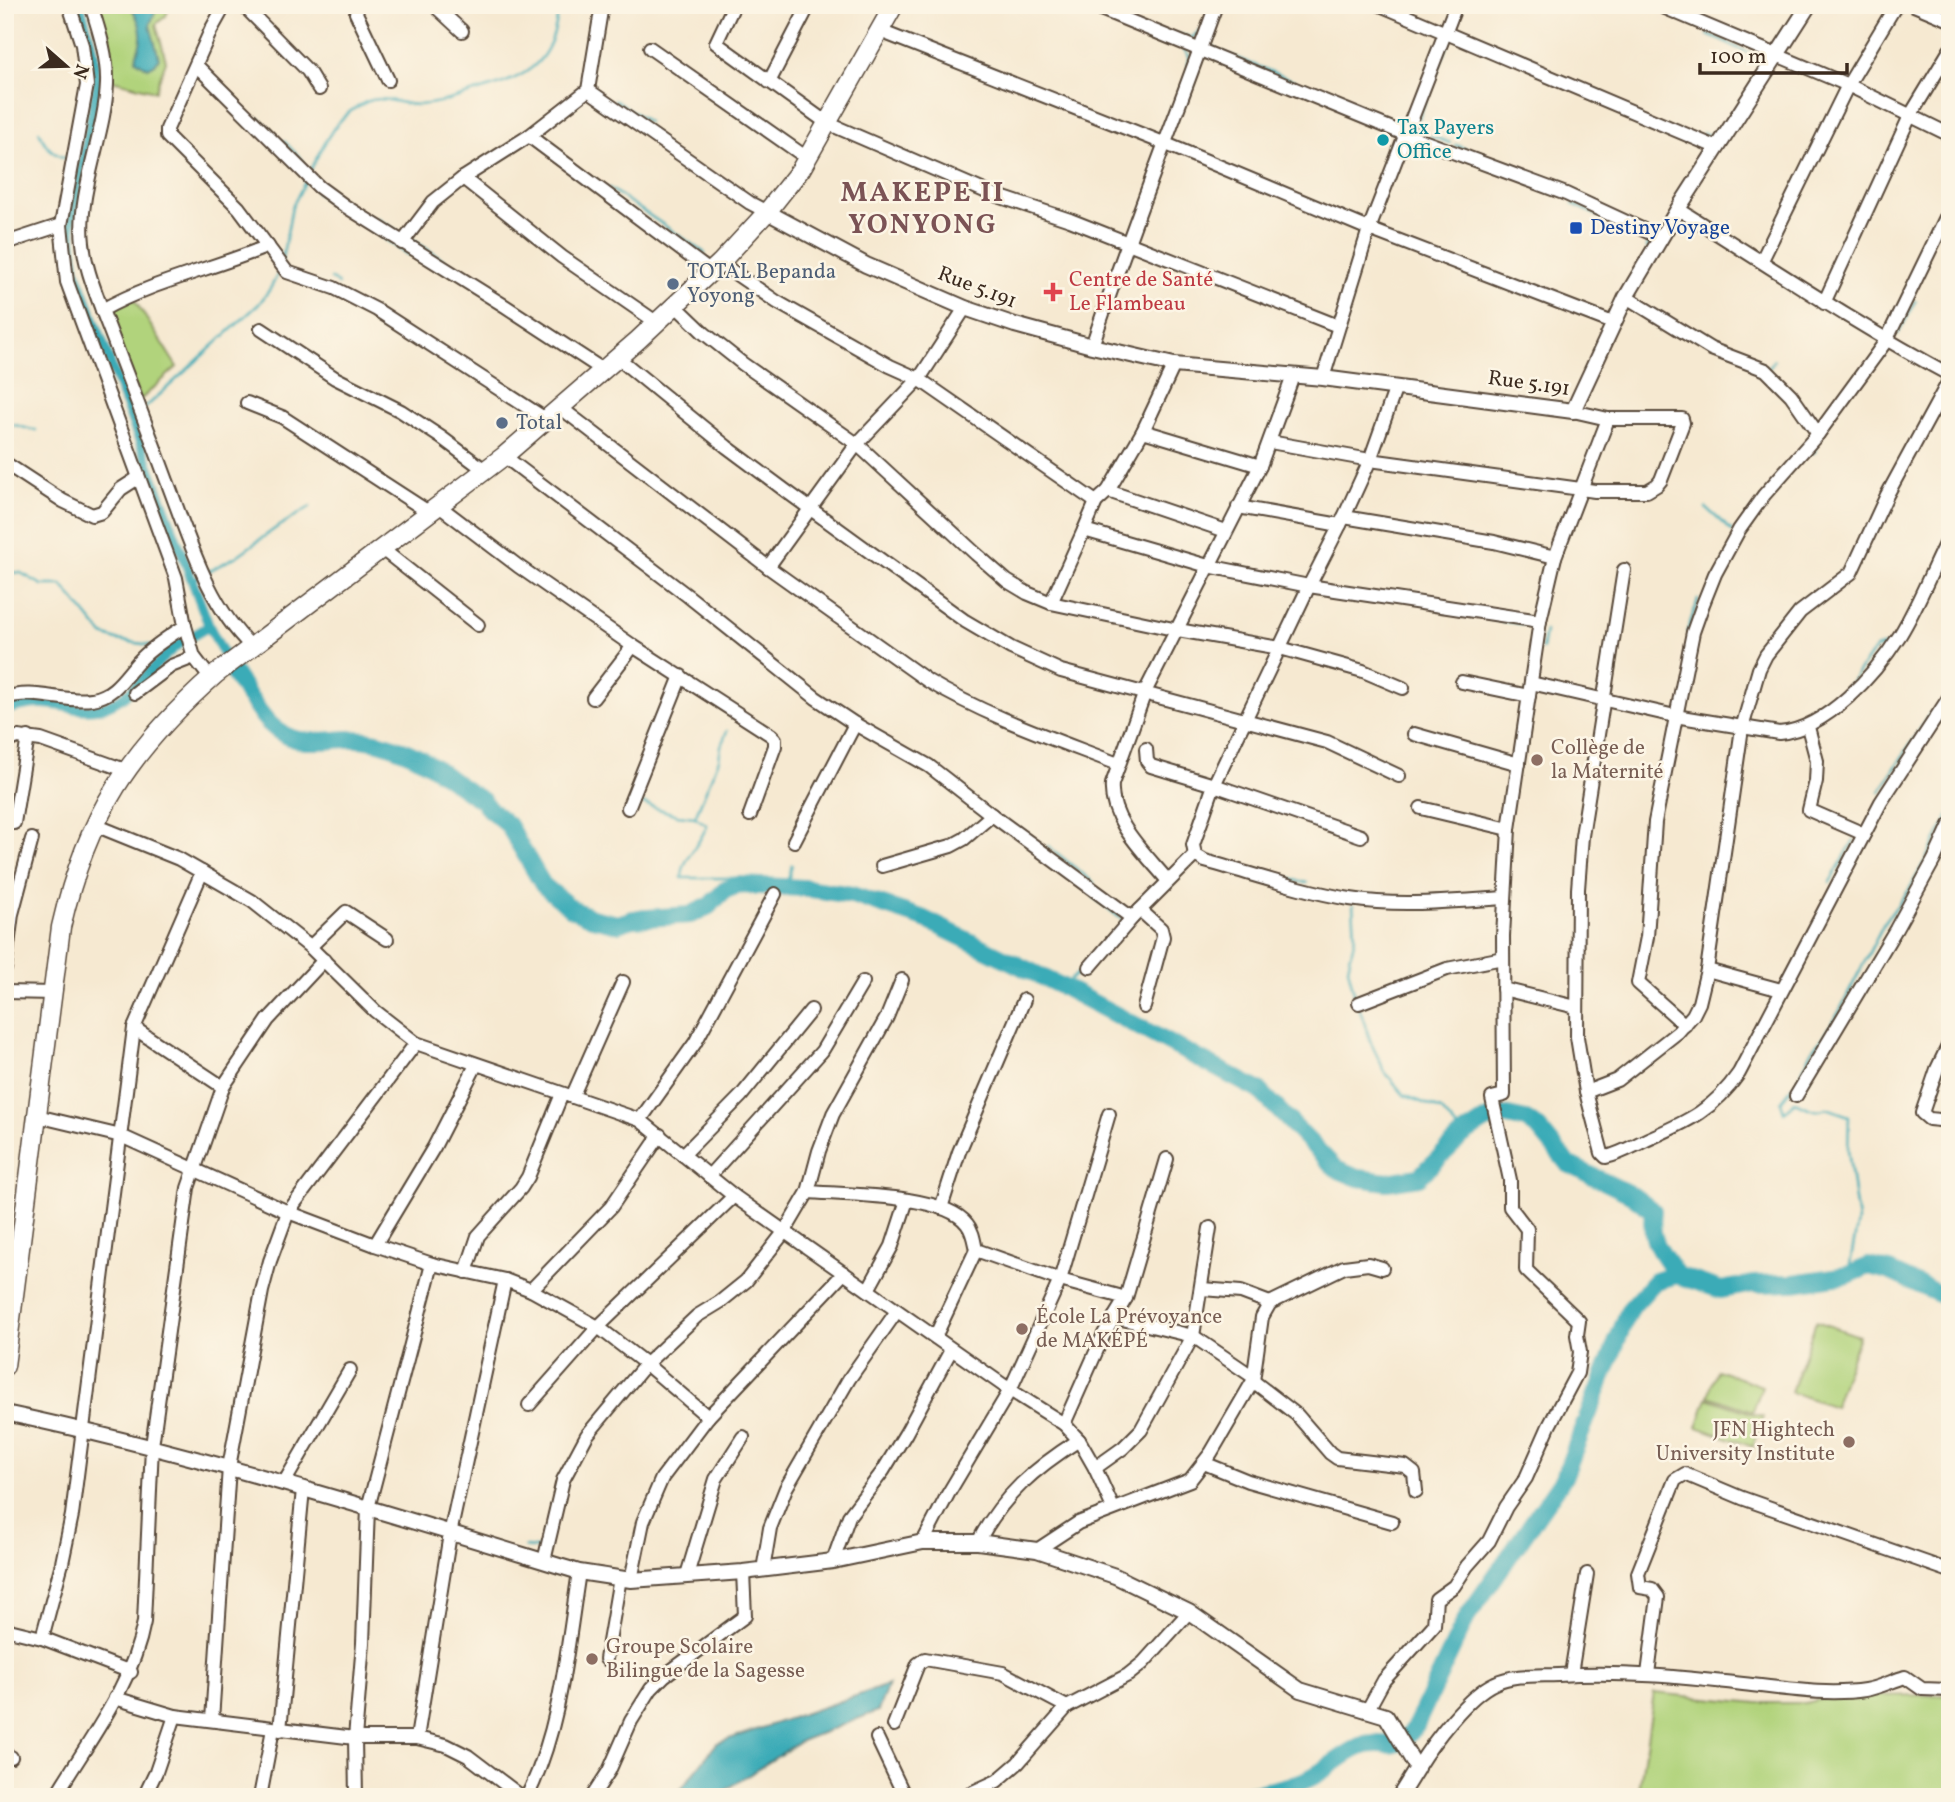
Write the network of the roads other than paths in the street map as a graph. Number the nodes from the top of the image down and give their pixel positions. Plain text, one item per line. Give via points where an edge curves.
1 (69, 5) edge
2 (91, 5) edge
3 (225, 5) edge
4 (243, 5) edge
5 (358, 5) edge
6 (434, 5) edge
7 (601, 5) edge
8 (734, 5) edge
9 (809, 5) edge
10 (894, 5) edge
11 (1091, 5) edge
12 (1216, 5) edge
13 (1380, 5) edge
14 (1456, 5) edge
15 (1658, 5) edge
16 (1809, 5) edge
17 (1896, 5) edge
18 (1914, 5) edge
19 (1950, 20) edge
20 (462, 31) dead end
21 (880, 31) junction
22 (1446, 32) junction
23 (650, 48) dead end
24 (1200, 49) junction
25 (1950, 50) edge
26 (1777, 56) junction
27 (197, 66) junction
28 (388, 80) dead end
29 (769, 82) junction
30 (1848, 85) junction
31 (320, 89) dead end
32 (588, 90) junction
33 (1910, 116) junction
34 (827, 123) junction
35 (1407, 135) junction
36 (1950, 135) edge
37 (529, 136) junction
38 (1166, 145) junction
39 (1718, 148) junction
40 (807, 158) junction
41 (463, 178) junction
42 (1678, 209) junction
43 (1950, 209) edge
44 (767, 212) junction
45 (61, 225) junction
46 (1370, 229) junction
47 (1661, 238) junction
48 (9, 242) dead end
49 (402, 243) junction
50 (1126, 243) junction
51 (268, 246) junction
52 (1762, 260) junction
53 (716, 268) junction
54 (1626, 297) junction
55 (1824, 303) junction
56 (675, 305) junction
57 (965, 308) junction
58 (102, 310) junction
59 (656, 323) junction
60 (1613, 323) junction
61 (1338, 326) junction
62 (261, 328) dead end
63 (1886, 341) junction
64 (1092, 346) junction
65 (618, 358) junction
66 (1174, 365) junction
67 (603, 370) junction
68 (1293, 376) junction
69 (1950, 377) edge
70 (1322, 378) junction
71 (919, 379) junction
72 (1396, 387) junction
73 (247, 403) dead end
74 (561, 408) junction
75 (1573, 411) junction
76 (1608, 419) junction
77 (547, 420) junction
78 (1143, 430) junction
79 (1818, 433) junction
80 (1270, 442) junction
81 (857, 444) junction
82 (504, 456) junction
83 (1370, 460) junction
84 (5, 463) edge
85 (1260, 466) junction
86 (486, 471) junction
87 (138, 478) junction
88 (1582, 489) junction
89 (1108, 491) junction
90 (1096, 502) junction
91 (1238, 507) junction
92 (811, 508) junction
93 (435, 510) junction
94 (1342, 521) junction
95 (1084, 530) junction
96 (1226, 531) junction
97 (1950, 534) edge
98 (382, 549) junction
99 (1555, 557) junction
100 (1208, 566) junction
101 (768, 567) junction
102 (1625, 570) dead end
103 (1309, 586) junction
104 (1051, 603) junction
105 (1540, 621) junction
106 (478, 625) dead end
107 (185, 626) junction
108 (1178, 630) junction
109 (633, 646) junction
110 (1280, 648) junction
111 (248, 650) junction
112 (194, 657) junction
113 (681, 676) junction
114 (214, 677) junction
115 (1462, 682) dead end
116 (1404, 688) dead end
117 (1530, 690) junction
118 (135, 692) dead end
119 (1145, 692) junction
120 (1950, 696) edge
121 (5, 698) edge
122 (593, 698) dead end
123 (1602, 699) junction
124 (1675, 716) junction
125 (1244, 720) junction
126 (855, 724) junction
127 (1808, 727) junction
128 (1742, 729) junction
129 (1414, 734) dead end
130 (28, 737) junction
131 (5, 742) edge
132 (1146, 748) dead end
133 (1118, 764) junction
134 (1519, 764) junction
135 (125, 770) junction
136 (1399, 776) dead end
137 (1214, 785) junction
138 (628, 808) dead end
139 (1421, 808) dead end
140 (750, 815) dead end
141 (992, 815) junction
142 (14, 823) dead end
143 (95, 825) junction
144 (1949, 828) edge
145 (1509, 829) junction
146 (1864, 834) junction
147 (1361, 836) dead end
148 (33, 839) dead end
149 (794, 841) dead end
150 (1195, 855) junction
151 (882, 866) dead end
152 (202, 872) junction
153 (1168, 881) junction
154 (775, 894) dead end
155 (1506, 898) junction
156 (1136, 914) junction
157 (387, 939) dead end
158 (310, 947) junction
159 (1503, 958) junction
160 (324, 960) junction
161 (1090, 967) dead end
162 (5, 969) edge
163 (1707, 970) junction
164 (902, 979) dead end
165 (623, 982) dead end
166 (863, 982) dead end
167 (1503, 989) junction
168 (1781, 990) junction
169 (5, 992) edge
170 (52, 993) junction
171 (1024, 1000) dead end
172 (1359, 1003) dead end
173 (1144, 1007) dead end
174 (1576, 1007) junction
175 (811, 1010) dead end
176 (1685, 1025) junction
177 (134, 1028) junction
178 (416, 1043) junction
179 (1948, 1048) edge
180 (476, 1065) junction
181 (223, 1087) junction
182 (1586, 1093) junction
183 (567, 1096) junction
184 (1796, 1097) dead end
185 (1109, 1114) dead end
186 (37, 1116) junction
187 (640, 1120) junction
188 (1950, 1121) edge
189 (660, 1135) junction
190 (121, 1136) junction
191 (683, 1154) junction
192 (1167, 1159) dead end
193 (194, 1170) junction
194 (709, 1175) junction
195 (808, 1192) junction
196 (734, 1196) junction
197 (906, 1200) junction
198 (941, 1208) junction
199 (288, 1212) junction
200 (1210, 1228) dead end
201 (785, 1231) junction
202 (375, 1245) junction
203 (976, 1250) junction
204 (432, 1264) junction
205 (1382, 1268) dead end
206 (466, 1272) junction
207 (844, 1273) junction
208 (505, 1280) junction
209 (1060, 1280) junction
210 (1202, 1289) junction
211 (531, 1290) junction
212 (868, 1290) junction
213 (1126, 1298) junction
214 (1269, 1303) junction
215 (897, 1311) junction
216 (1114, 1317) junction
217 (598, 1327) junction
218 (1193, 1336) junction
219 (934, 1337) junction
220 (951, 1349) junction
221 (646, 1364) junction
222 (5, 1366) edge
223 (350, 1370) dead end
224 (1252, 1379) junction
225 (1010, 1390) junction
226 (529, 1405) dead end
227 (5, 1413) edge
228 (708, 1417) junction
229 (1064, 1424) junction
230 (83, 1430) junction
231 (743, 1437) dead end
232 (1079, 1440) junction
233 (152, 1446) junction
234 (1204, 1463) junction
235 (229, 1467) junction
236 (1095, 1468) junction
237 (284, 1483) junction
238 (303, 1489) junction
239 (1416, 1491) dead end
240 (368, 1508) junction
241 (1113, 1508) junction
242 (1392, 1522) dead end
243 (450, 1534) junction
244 (922, 1542) junction
245 (978, 1542) junction
246 (1037, 1550) junction
247 (544, 1561) junction
248 (833, 1561) junction
249 (762, 1570) junction
250 (1950, 1571) edge
251 (579, 1572) junction
252 (743, 1572) junction
253 (1587, 1574) dead end
254 (687, 1575) junction
255 (626, 1579) junction
256 (1189, 1612) junction
257 (5, 1629) edge
258 (42, 1638) junction
259 (606, 1659) dead end
260 (131, 1672) junction
261 (1571, 1674) junction
262 (1648, 1674) junction
263 (1950, 1689) edge
264 (116, 1698) junction
265 (1067, 1707) junction
266 (1367, 1710) junction
267 (175, 1716) junction
268 (212, 1720) junction
269 (894, 1725) dead end
270 (277, 1729) junction
271 (355, 1738) junction
272 (417, 1738) junction
273 (877, 1738) dead end
274 (1417, 1768) junction
275 (55, 1797) edge
276 (144, 1797) edge
277 (260, 1797) edge
278 (356, 1797) edge
279 (525, 1797) edge
280 (592, 1797) edge
281 (905, 1797) edge
282 (962, 1797) edge
283 (1399, 1797) edge

1 - 45 street via 82,45 87,85
2 - 58 street via 107,82 83,216 83,243
3 - 27 street
4 - 31 street via 309,71
5 - 28 street via 356,13
6 - 20 street
7 - 32 street
8 - 29 street via 716,43
9 - 29 street
10 - 21 main road
11 - 24 street
12 - 24 street
13 - 22 street
14 - 22 street
15 - 26 street
16 - 26 street
17 - 30 street
18 - 19 street
21 - 34 main road
21 - 38 street
22 - 35 street
22 - 39 street
23 - 40 street
24 - 35 street
24 - 38 street
25 - 33 street
26 - 30 street
26 - 39 street
27 - 49 street via 319,187
27 - 51 street via 167,136 239,208
29 - 34 street
30 - 33 street
30 - 52 street
32 - 37 street
32 - 44 street, Rue 5.191
33 - 36 street
33 - 55 street
34 - 40 main road
34 - 50 street via 989,193
35 - 46 street
35 - 47 street via 1553,189
37 - 41 street
37 - 53 street
38 - 46 street
38 - 50 street
39 - 42 street
40 - 44 main road
41 - 49 street via 426,209
41 - 59 street via 562,257
42 - 47 street
42 - 52 street
43 - 63 street
44 - 53 main road
44 - 57 street, Rue 5.191 via 866,265
45 - 48 street
45 - 87 street via 67,282
46 - 60 street
46 - 61 street
47 - 54 street
49 - 67 street
50 - 61 street
50 - 64 street
51 - 58 street via 159,283
51 - 77 street via 287,272 334,288 377,310
52 - 55 street
53 - 56 main road
53 - 71 street
54 - 60 street
54 - 79 street via 1711,349 1766,370
55 - 63 street
56 - 59 main road
56 - 81 street via 743,364
57 - 64 street, Rue 5.191
57 - 71 street
58 - 111 street via 214,598
59 - 65 main road
60 - 75 street
61 - 70 street
62 - 86 street via 335,377 401,411
63 - 69 street
63 - 79 street
64 - 66 street, Rue 5.191
65 - 67 main road
65 - 92 street
66 - 68 street, Rue 5.191
66 - 78 street
67 - 74 main road
68 - 70 street, Rue 5.191
68 - 80 street
69 - 128 street via 1851,573 1800,612 1766,655
70 - 72 street, Rue 5.191
71 - 81 street
71 - 90 street
72 - 75 street, Rue 5.191
72 - 83 street
73 - 93 street via 282,417
74 - 77 main road
74 - 101 street
75 - 76 street, Rue 5.191
76 - 88 street
76 - 88 street, Rue 5.191 via 1679,418 1683,423 1661,480 1653,489
77 - 82 main road
78 - 85 street
78 - 89 street
79 - 124 street via 1764,495 1715,574 1693,632
80 - 83 street
80 - 85 street
81 - 92 street
81 - 104 street via 1007,580
82 - 86 main road
82 - 126 street
83 - 88 street
83 - 94 street
84 - 87 street via 92,515 102,512 121,489
85 - 91 street
86 - 93 main road
87 - 107 street via 176,578
88 - 99 street
89 - 90 street
89 - 96 street
90 - 95 street
91 - 94 street
91 - 96 street
92 - 101 street
92 - 119 street via 965,621 1011,648 1061,671
93 - 98 main road
93 - 109 street
94 - 99 street via 1494,542
94 - 103 street
95 - 100 street
95 - 104 street
96 - 100 street
97 - 127 street via 1900,635 1852,693
98 - 106 street
98 - 111 main road
99 - 105 street
100 - 103 street
100 - 108 street
101 - 133 street via 952,695
102 - 123 street
103 - 105 street
103 - 110 street
104 - 108 street
105 - 117 street
107 - 112 street
107 - 121 street via 145,655 115,690 100,697 25,694
108 - 110 street
108 - 119 street
109 - 113 street
109 - 122 street
110 - 116 street via 1363,671
110 - 125 street
111 - 114 main road
112 - 114 street
112 - 118 street via 171,666
113 - 138 street
113 - 140 street via 775,739
114 - 135 main road via 172,713
115 - 117 street
117 - 123 street
117 - 134 street
119 - 125 street
119 - 133 street
120 - 146 street
123 - 124 street
123 - 174 street via 1580,862
124 - 128 street
124 - 176 street via 1654,831 1647,937 1638,983
125 - 136 street via 1327,742
125 - 137 street
126 - 141 street via 929,766
126 - 149 street
127 - 128 street via 1779,733
127 - 146 street via 1817,761 1810,810
128 - 163 street
129 - 134 street
130 - 131 street
130 - 135 street
130 - 142 street
132 - 137 street via 1151,766
133 - 153 street via 1111,793 1117,813
134 - 145 street
135 - 143 main road
137 - 147 street
137 - 150 street via 1193,845
139 - 145 street
141 - 151 street via 951,846
141 - 156 street
143 - 152 street
143 - 170 main road via 68,896
144 - 184 street via 1896,929
145 - 155 street
146 - 168 street
148 - 162 street via 12,915
150 - 153 street
150 - 155 street via 1353,900
152 - 158 street via 252,901
152 - 177 street
153 - 156 street
154 - 187 street via 695,1043
155 - 159 street
156 - 161 street
156 - 173 street via 1161,929 1163,937
157 - 158 street via 345,912
158 - 160 street
159 - 167 street
159 - 172 street via 1447,970
160 - 178 street via 375,1011
160 - 181 street via 268,1020
163 - 168 street
163 - 176 street via 1699,1003
164 - 195 street via 887,1017 833,1114
165 - 183 street
166 - 194 street via 822,1051
167 - 174 street
167 - 266 street via 1504,1095 1492,1098 1510,1180 1510,1208 1527,1229 1527,1270 1579,1321 1577,1373 1526,1478 1489,1541 1454,1586 1436,1599 1434,1625 1384,1680
168 - 182 street via 1729,1087 1691,1120 1606,1157
169 - 170 street
170 - 186 main road
171 - 198 street via 959,1152
174 - 182 street
175 - 191 street via 741,1096
176 - 182 street via 1617,1080
177 - 181 street
177 - 190 street
178 - 180 street
178 - 199 street
179 - 188 street via 1922,1114
180 - 183 street
180 - 202 street
181 - 193 street
183 - 187 street
183 - 206 street via 521,1188 478,1236
185 - 209 street
186 - 190 street
186 - 222 main road
187 - 189 street
189 - 191 street
189 - 211 street via 611,1206
190 - 193 street
190 - 230 street
191 - 194 street
192 - 213 street
193 - 199 street
193 - 233 street
194 - 196 street
195 - 197 street
195 - 201 street
196 - 201 street
196 - 217 street
197 - 198 street
197 - 212 street via 892,1247
198 - 203 street via 968,1225
199 - 202 street
199 - 235 street via 262,1291
200 - 210 street
201 - 207 street
201 - 221 street via 746,1280 697,1316
202 - 204 street
203 - 209 street
203 - 219 street
204 - 206 street
204 - 240 street
205 - 214 street via 1344,1267
206 - 208 street
207 - 212 street
207 - 228 street
208 - 211 street
208 - 243 street
209 - 213 street
209 - 225 street
210 - 214 street via 1241,1292
210 - 218 street
211 - 217 street
212 - 215 street
213 - 216 street
214 - 224 street via 1262,1317
215 - 219 street
215 - 249 street via 849,1380 786,1488 770,1528
216 - 218 street
216 - 229 street
217 - 221 street
217 - 226 street
218 - 224 street
218 - 236 street via 1142,1430
219 - 220 street
220 - 225 street
220 - 248 street via 883,1471 849,1516
221 - 228 street
221 - 247 street via 576,1452 563,1480
223 - 237 street
224 - 234 street
224 - 239 street via 1297,1415 1337,1458 1405,1466 1415,1473
225 - 229 street
225 - 244 street
227 - 230 street
228 - 255 street via 651,1499
229 - 232 street
230 - 233 street
230 - 258 street via 72,1515
231 - 254 street via 716,1479
232 - 236 street
232 - 245 street via 1040,1466 1013,1492 991,1517
233 - 235 street
233 - 260 street via 144,1622
234 - 241 street via 1182,1484
234 - 242 street
235 - 237 street
235 - 268 street
236 - 241 street
237 - 238 street
238 - 240 street
238 - 270 street
240 - 243 street
240 - 271 street
241 - 246 street via 1079,1522
243 - 247 street
243 - 272 street
244 - 245 street
244 - 248 street
245 - 246 street
246 - 256 street via 1115,1576
247 - 251 street
248 - 249 street
249 - 252 street
250 - 262 street via 1685,1475 1675,1480 1638,1573 1640,1587 1658,1597
251 - 255 street
251 - 279 street via 557,1709 543,1765
252 - 254 street
252 - 280 street via 744,1618 651,1689
253 - 261 street
254 - 255 street
255 - 259 street
256 - 265 street via 1128,1675
256 - 266 street via 1300,1690
257 - 258 street
258 - 260 street
260 - 264 street
261 - 262 street
261 - 274 street via 1508,1679 1483,1690 1447,1726
262 - 263 street via 1812,1691 1866,1690 1905,1677 1922,1689
264 - 267 street
264 - 275 street
265 - 269 street via 1003,1672 925,1659 918,1664
265 - 282 street via 997,1781
266 - 274 street via 1385,1716
267 - 268 street
267 - 276 street
268 - 270 street
270 - 271 street
270 - 277 street
271 - 272 street
271 - 278 street
272 - 279 street via 468,1756
273 - 281 street
274 - 283 street

